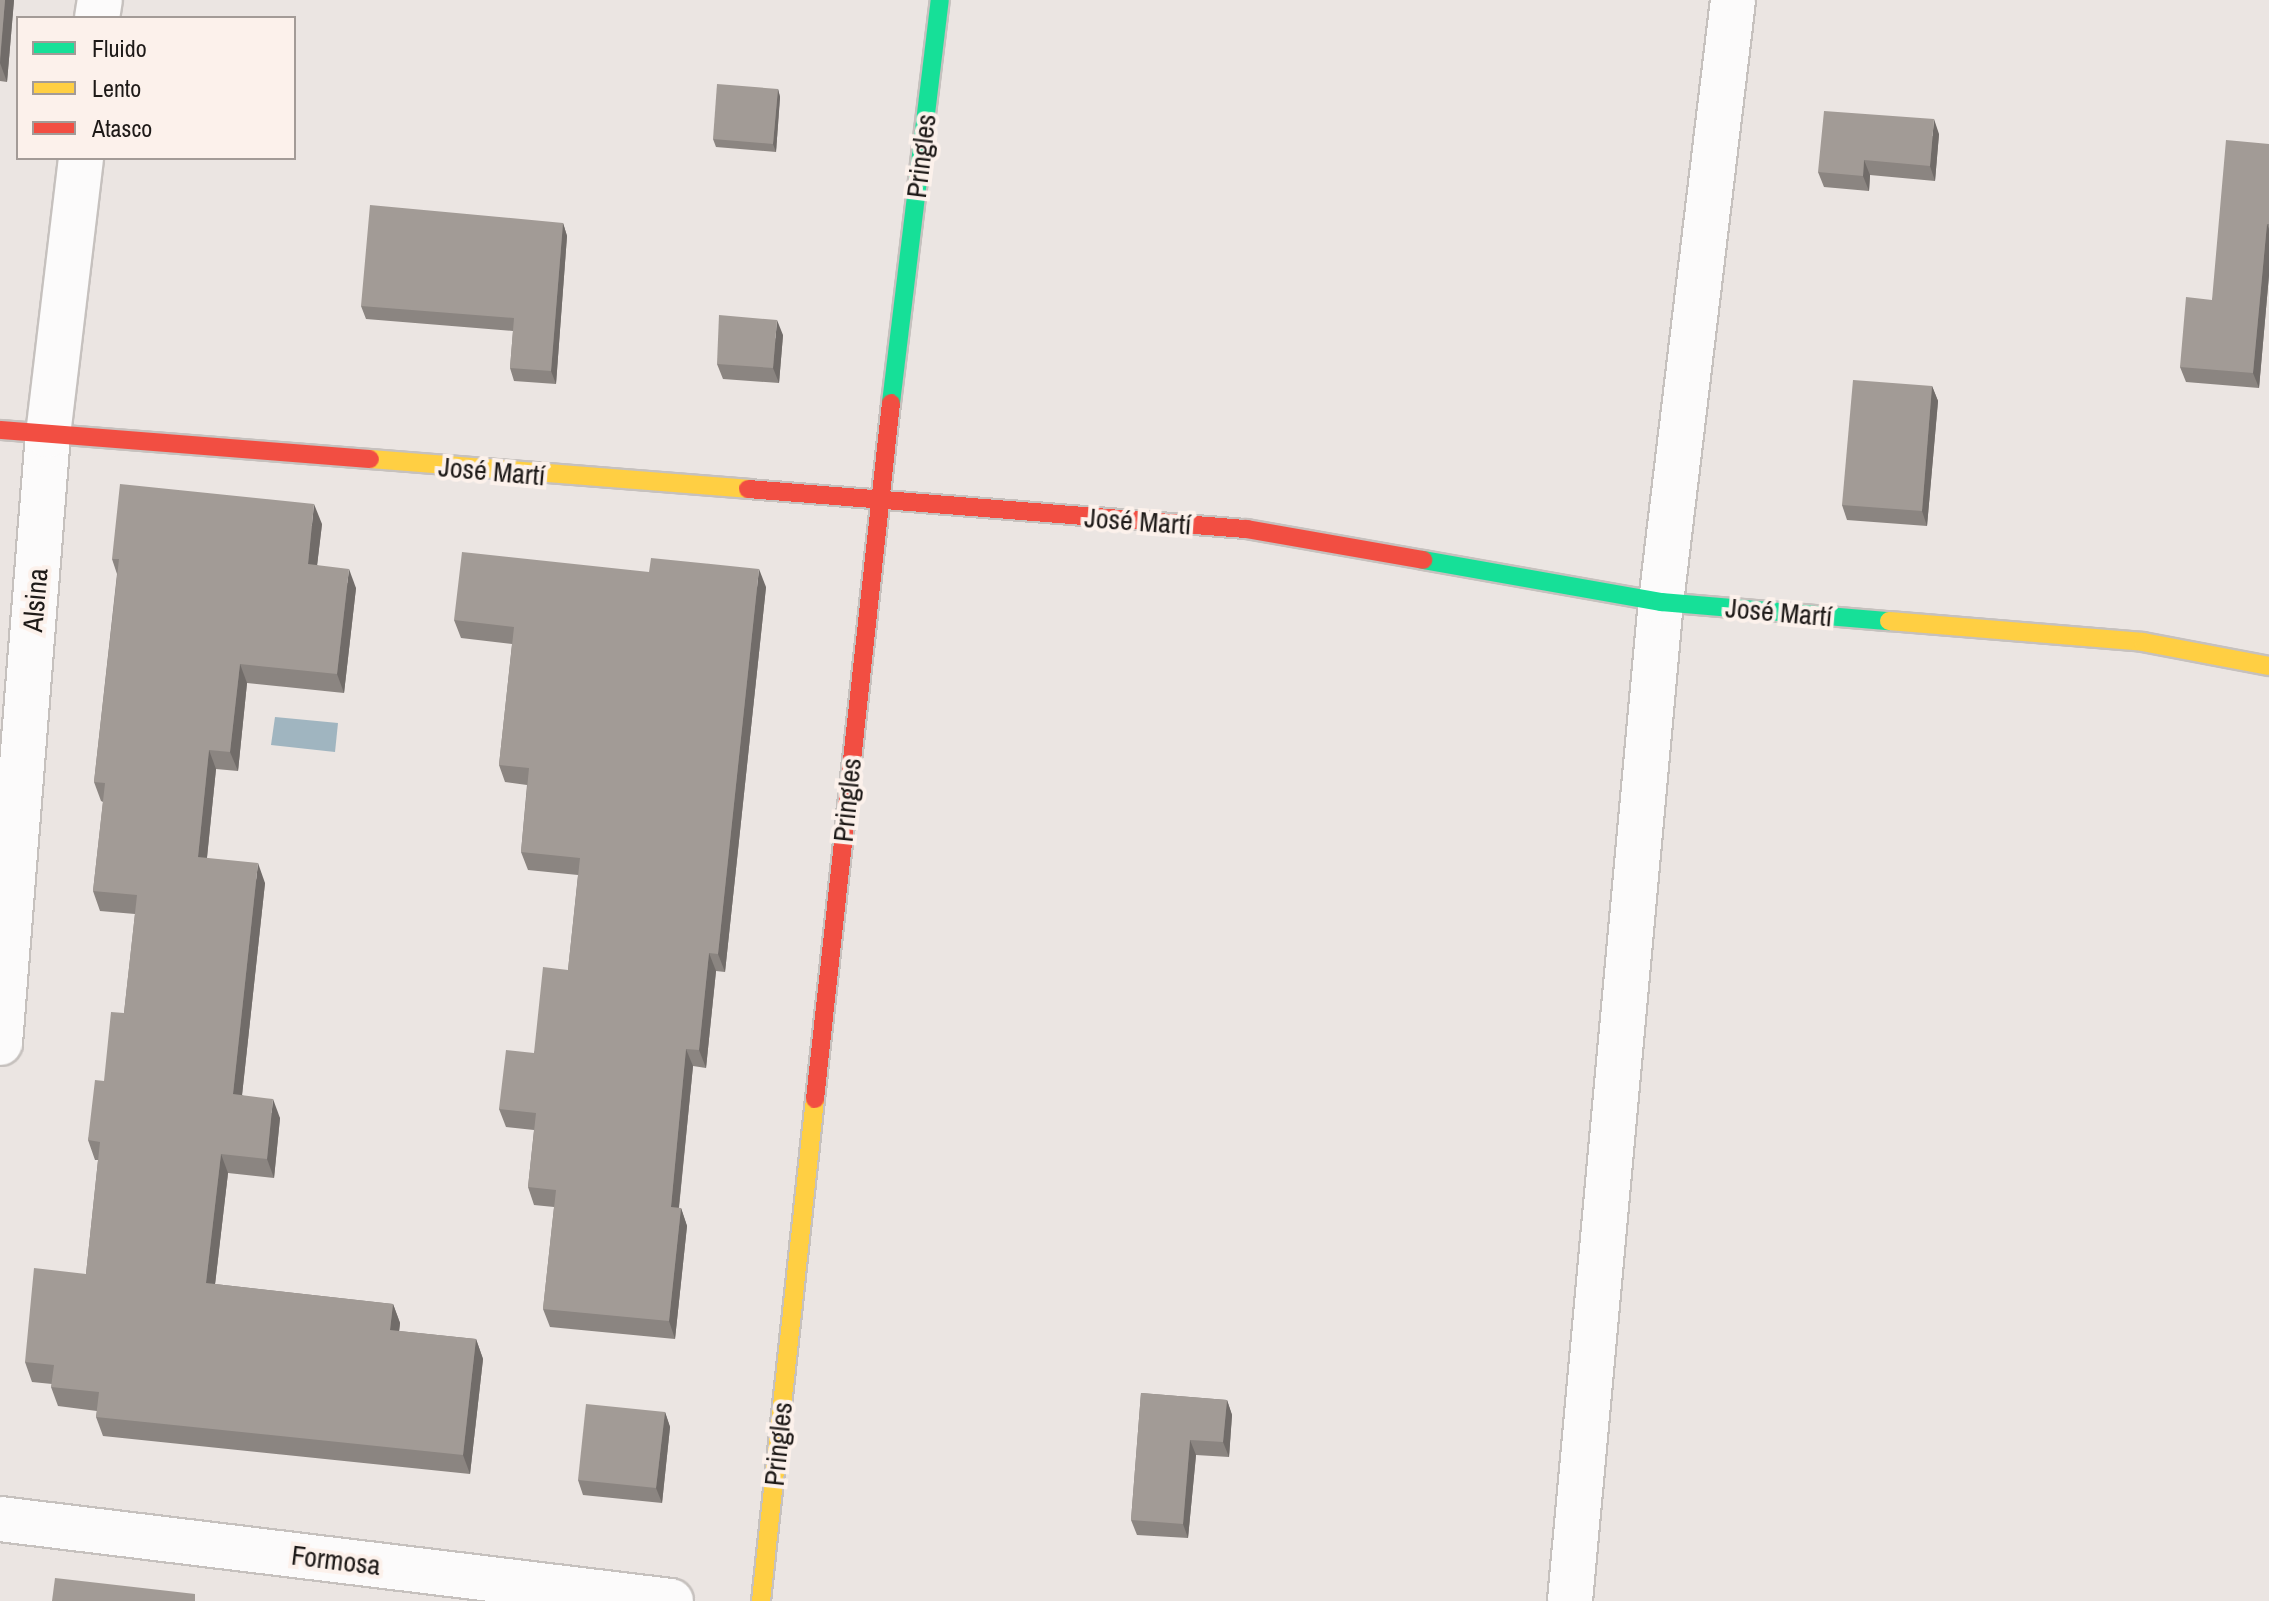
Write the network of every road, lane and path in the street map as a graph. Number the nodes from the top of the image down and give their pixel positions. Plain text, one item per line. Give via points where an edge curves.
1 (940, 0) edge
2 (1733, 0) edge
3 (81, 160) edge
4 (0, 430) edge
5 (48, 435) junction
6 (879, 502) junction
7 (1661, 602) junction
8 (2269, 666) edge
9 (0, 1043) edge
10 (0, 1519) edge
11 (671, 1601) edge
12 (761, 1601) edge
13 (1570, 1601) edge

1 - 6 street, Pringles
2 - 7 street
3 - 5 street, Alsina
4 - 5 street, José Martí
5 - 6 street, José Martí
5 - 9 street, Alsina
6 - 7 street, José Martí via 1246,529
6 - 12 street, Pringles
7 - 8 street, José Martí via 2143,642
7 - 13 street
10 - 11 street, Formosa

